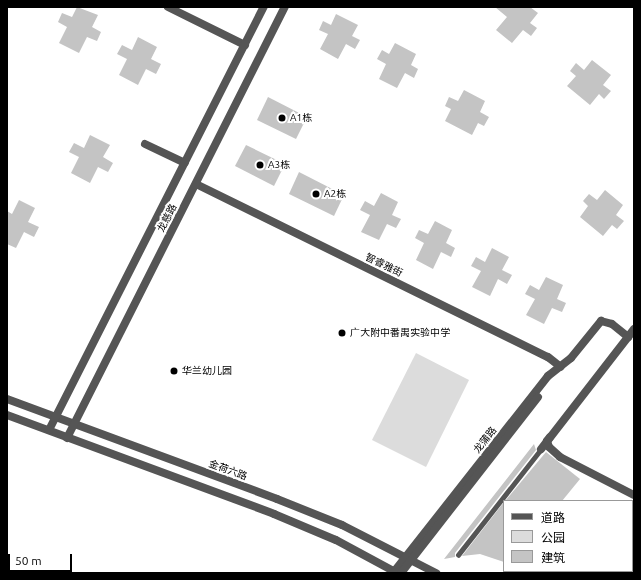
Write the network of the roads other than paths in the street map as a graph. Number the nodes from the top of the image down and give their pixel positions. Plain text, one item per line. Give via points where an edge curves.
1 (168, 7) edge
2 (264, 7) edge
3 (285, 7) edge
4 (245, 45) junction
5 (145, 144) dead end
6 (184, 163) junction
7 (196, 184) junction
8 (601, 325) junction
9 (634, 329) edge
10 (625, 341) junction
11 (561, 367) junction
12 (7, 399) edge
13 (7, 415) edge
14 (55, 417) junction
15 (74, 424) junction
16 (49, 430) junction
17 (67, 438) junction
18 (547, 441) junction
19 (540, 449) joint
20 (634, 495) edge
21 (458, 555) dead end
22 (408, 558) junction
23 (396, 573) edge
24 (434, 573) edge

1 - 4 street
2 - 4 street, 龙慈路
3 - 7 street, 龙慈路
4 - 6 street, 龙慈路
5 - 6 street
6 - 14 street, 龙慈路
7 - 11 street, 智睿雅街 via 548,357
7 - 15 street, 龙慈路
8 - 10 street via 601,321 606,321
8 - 11 street, 龙蒲路
8 - 22 street, 龙蒲路 via 573,362 552,380
9 - 10 street
10 - 18 street
11 - 22 street, 龙蒲路 via 548,376
12 - 14 street, 金荷六路
13 - 16 street
14 - 15 street, 金荷六路
14 - 16 street, 龙慈路
15 - 17 street, 龙慈路
15 - 22 street, 金荷六路 via 342,525
16 - 17 street
17 - 23 street via 274,514 336,540
18 - 19 street
18 - 20 street via 560,457
19 - 21 lane
22 - 23 street, 龙蒲路
22 - 24 street, 金荷六路

